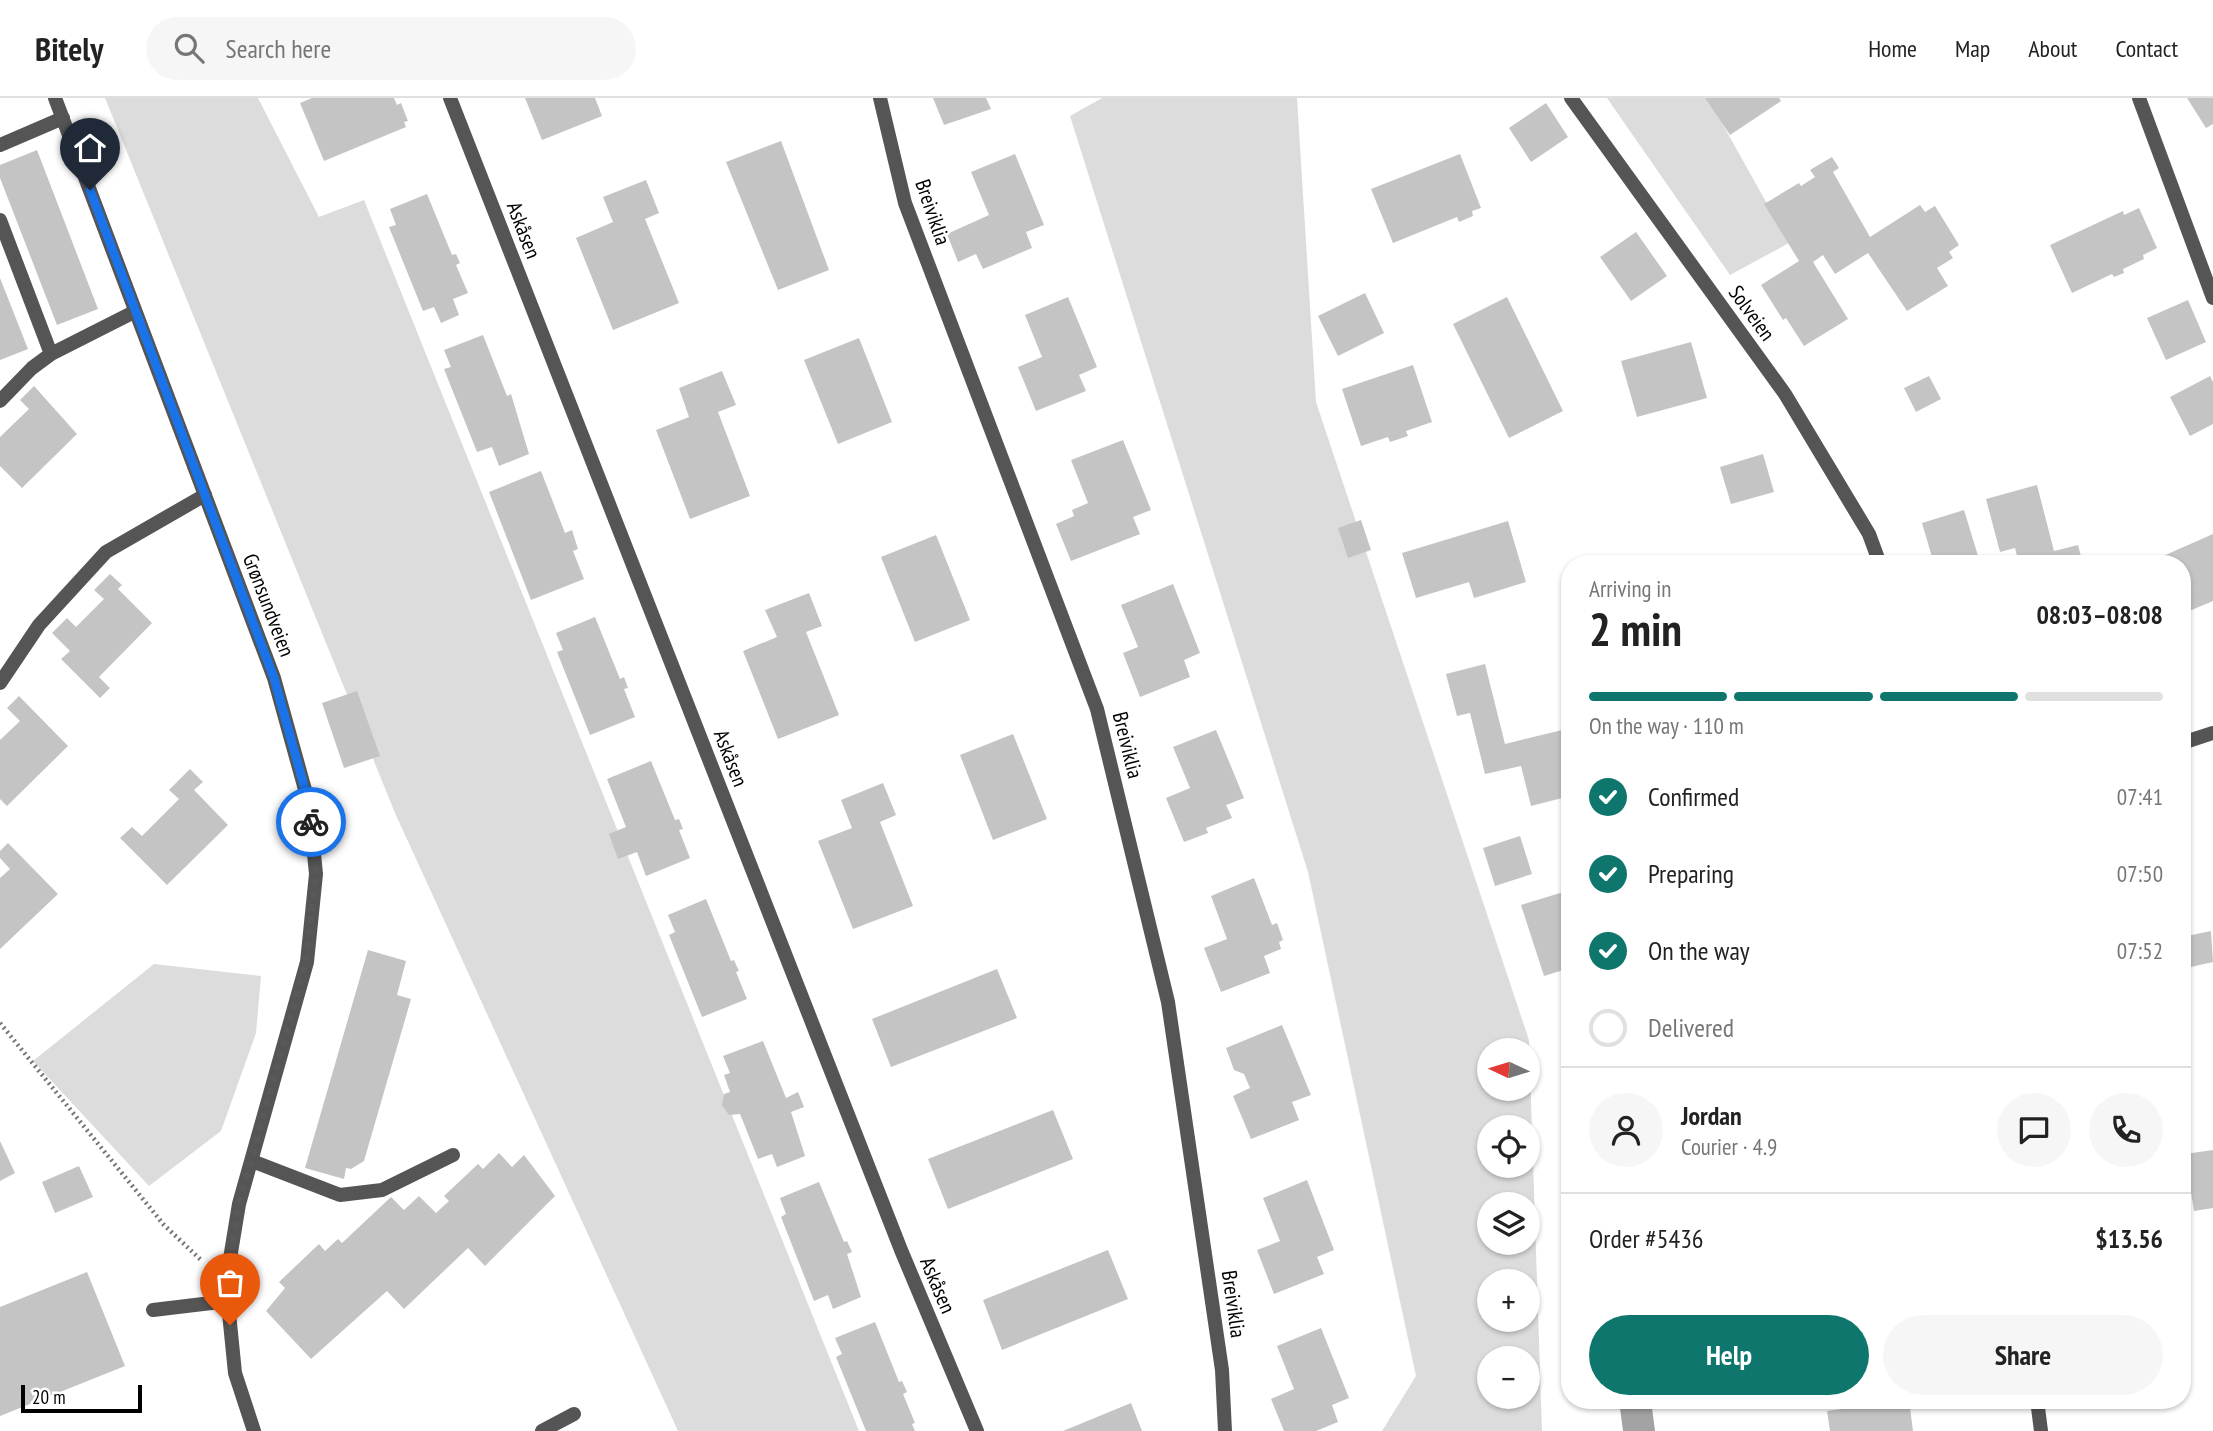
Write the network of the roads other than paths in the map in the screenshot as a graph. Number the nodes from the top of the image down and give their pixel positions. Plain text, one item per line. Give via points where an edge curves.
1 (55, 98) edge
2 (450, 98) edge
3 (880, 98) edge
4 (1571, 98) edge
5 (2139, 98) edge
6 (63, 118) junction
7 (0, 145) edge
8 (0, 220) edge
9 (2213, 298) edge
10 (134, 312) junction
11 (51, 354) junction
12 (0, 401) edge
13 (205, 495) junction
14 (1877, 555) edge
15 (0, 683) edge
16 (2213, 733) edge
17 (2191, 740) edge
18 (453, 1154) dead end
19 (252, 1161) junction
20 (228, 1301) junction
21 (153, 1310) dead end
22 (2038, 1409) edge
23 (573, 1415) dead end
24 (254, 1431) edge
25 (542, 1431) edge
26 (977, 1431) edge
27 (1225, 1431) edge
28 (2041, 1431) edge

1 - 6 street, Grønsundveien
2 - 26 street, Askåsen via 901,1250
3 - 27 street, Breiviklia via 905,204 1097,709 1168,1002 1222,1370
4 - 14 street, Solveien via 1785,394 1869,534
5 - 9 street
6 - 7 street
6 - 10 street, Grønsundveien
8 - 11 street
10 - 11 street
10 - 13 street, Grønsundveien
11 - 12 street
13 - 15 street via 106,552 39,625
13 - 19 street, Grønsundveien via 274,678 309,804 316,874 306,962
16 - 17 street
18 - 19 street via 382,1191 340,1195
19 - 20 street, Grønsundveien via 239,1204 226,1283
20 - 21 street
20 - 24 street, Grønsundveien via 235,1373
22 - 28 street
23 - 25 street

